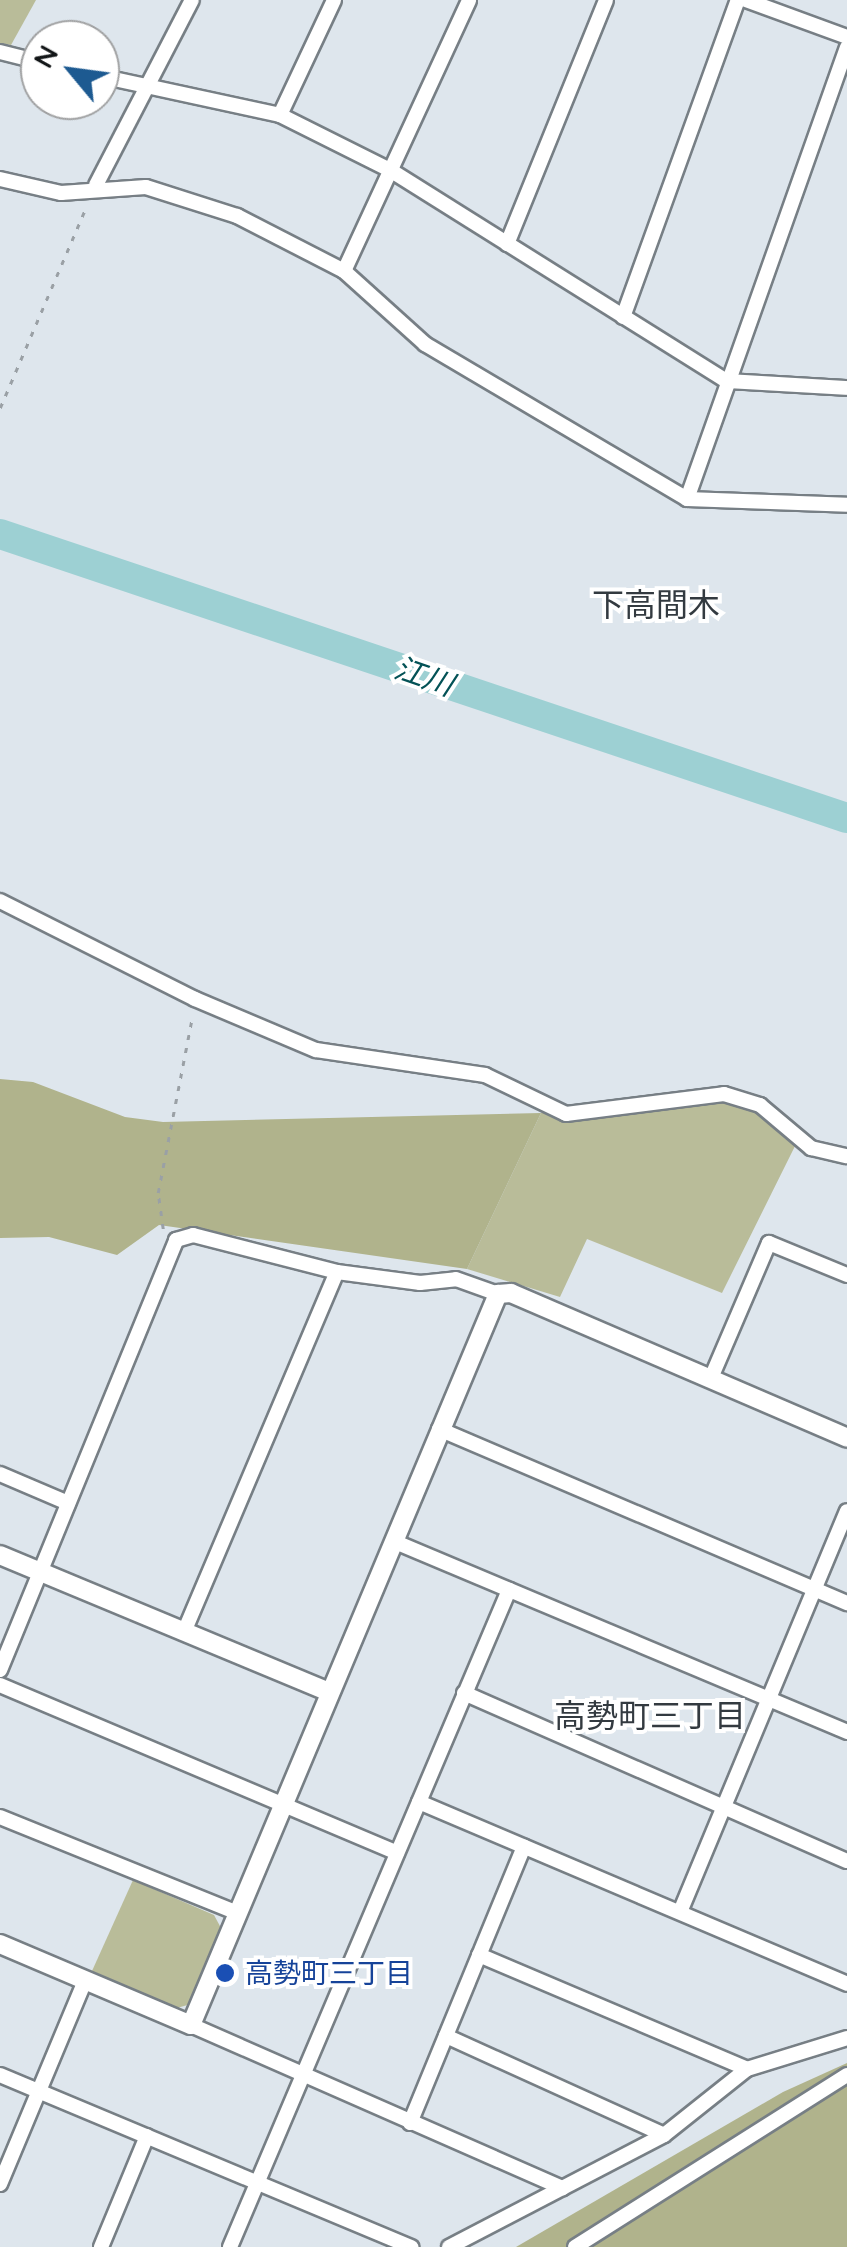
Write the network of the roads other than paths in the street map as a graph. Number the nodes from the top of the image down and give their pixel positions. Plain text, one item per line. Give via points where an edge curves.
1 (191, 0) edge
2 (334, 0) edge
3 (469, 0) edge
4 (606, 0) edge
5 (738, 0) edge
6 (746, 0) edge
7 (847, 36) edge
8 (847, 48) edge
9 (120, 81) edge
10 (146, 87) junction
11 (280, 115) junction
12 (390, 170) junction
13 (0, 179) edge
14 (96, 185) junction
15 (507, 244) junction
16 (344, 271) junction
17 (623, 317) junction
18 (726, 382) junction
19 (847, 388) edge
20 (687, 499) junction
21 (847, 505) edge
22 (0, 901) edge
23 (847, 1156) edge
24 (337, 1272) junction
25 (847, 1275) edge
26 (498, 1294) junction
27 (711, 1378) junction
28 (439, 1429) junction
29 (847, 1438) edge
30 (0, 1474) edge
31 (68, 1503) junction
32 (847, 1511) edge
33 (393, 1541) junction
34 (0, 1555) edge
35 (40, 1572) junction
36 (814, 1589) junction
37 (508, 1590) junction
38 (847, 1603) edge
39 (184, 1632) junction
40 (0, 1670) edge
41 (0, 1685) edge
42 (329, 1692) junction
43 (464, 1694) junction
44 (769, 1699) junction
45 (847, 1732) edge
46 (419, 1802) junction
47 (284, 1805) junction
48 (724, 1808) junction
49 (0, 1818) edge
50 (524, 1847) junction
51 (397, 1853) junction
52 (847, 1860) edge
53 (680, 1912) junction
54 (238, 1913) junction
55 (0, 1944) edge
56 (479, 1955) junction
57 (85, 1981) junction
58 (847, 1984) edge
59 (191, 2025) junction
60 (446, 2036) junction
61 (847, 2038) edge
62 (747, 2069) junction
63 (0, 2074) edge
64 (847, 2075) edge
65 (302, 2077) junction
66 (39, 2091) junction
67 (410, 2123) junction
68 (664, 2135) junction
69 (147, 2136) junction
70 (257, 2182) junction
71 (0, 2184) edge
72 (564, 2188) junction
73 (101, 2247) edge
74 (230, 2247) edge
75 (410, 2247) edge
76 (449, 2247) edge
77 (575, 2247) edge

1 - 10 street
2 - 11 street
3 - 12 street
4 - 15 street
5 - 17 street
6 - 7 street
8 - 18 street
9 - 10 street
10 - 11 street
10 - 14 street
11 - 12 street
12 - 15 street
12 - 16 street
13 - 14 street via 60,193
14 - 16 street via 146,186 198,202
15 - 17 street
16 - 20 street via 425,344
17 - 18 street
18 - 19 street
18 - 20 street
20 - 21 street
22 - 23 street via 195,999 316,1050 485,1075 566,1114 724,1094 760,1105 811,1148
24 - 26 street via 420,1283 456,1279
24 - 31 street via 193,1235 176,1240
24 - 39 street
25 - 27 street via 768,1243
26 - 27 street via 511,1293
26 - 28 street
27 - 29 street
28 - 33 street
28 - 36 street
30 - 31 street
31 - 35 street
32 - 36 street
33 - 37 street
33 - 42 street
34 - 35 street
35 - 39 street
35 - 40 street
36 - 38 street
36 - 44 street
37 - 43 street
37 - 44 street
39 - 42 street
41 - 47 street
42 - 47 street
43 - 46 street
43 - 48 street
44 - 45 street
44 - 48 street
46 - 50 street
46 - 51 street
47 - 51 street
47 - 54 street
48 - 52 street
48 - 53 street
49 - 54 street
50 - 53 street
50 - 56 street
51 - 65 street
53 - 58 street
54 - 59 street
55 - 57 street
56 - 60 street
56 - 62 street
57 - 59 street
57 - 66 street
59 - 65 street
60 - 67 street
60 - 68 street
61 - 62 street
62 - 68 street
63 - 66 street
64 - 77 street
65 - 67 street
65 - 70 street
66 - 69 street
66 - 71 street
67 - 72 street
68 - 72 street
69 - 70 street
69 - 73 street
70 - 74 street
70 - 75 street
72 - 76 street

